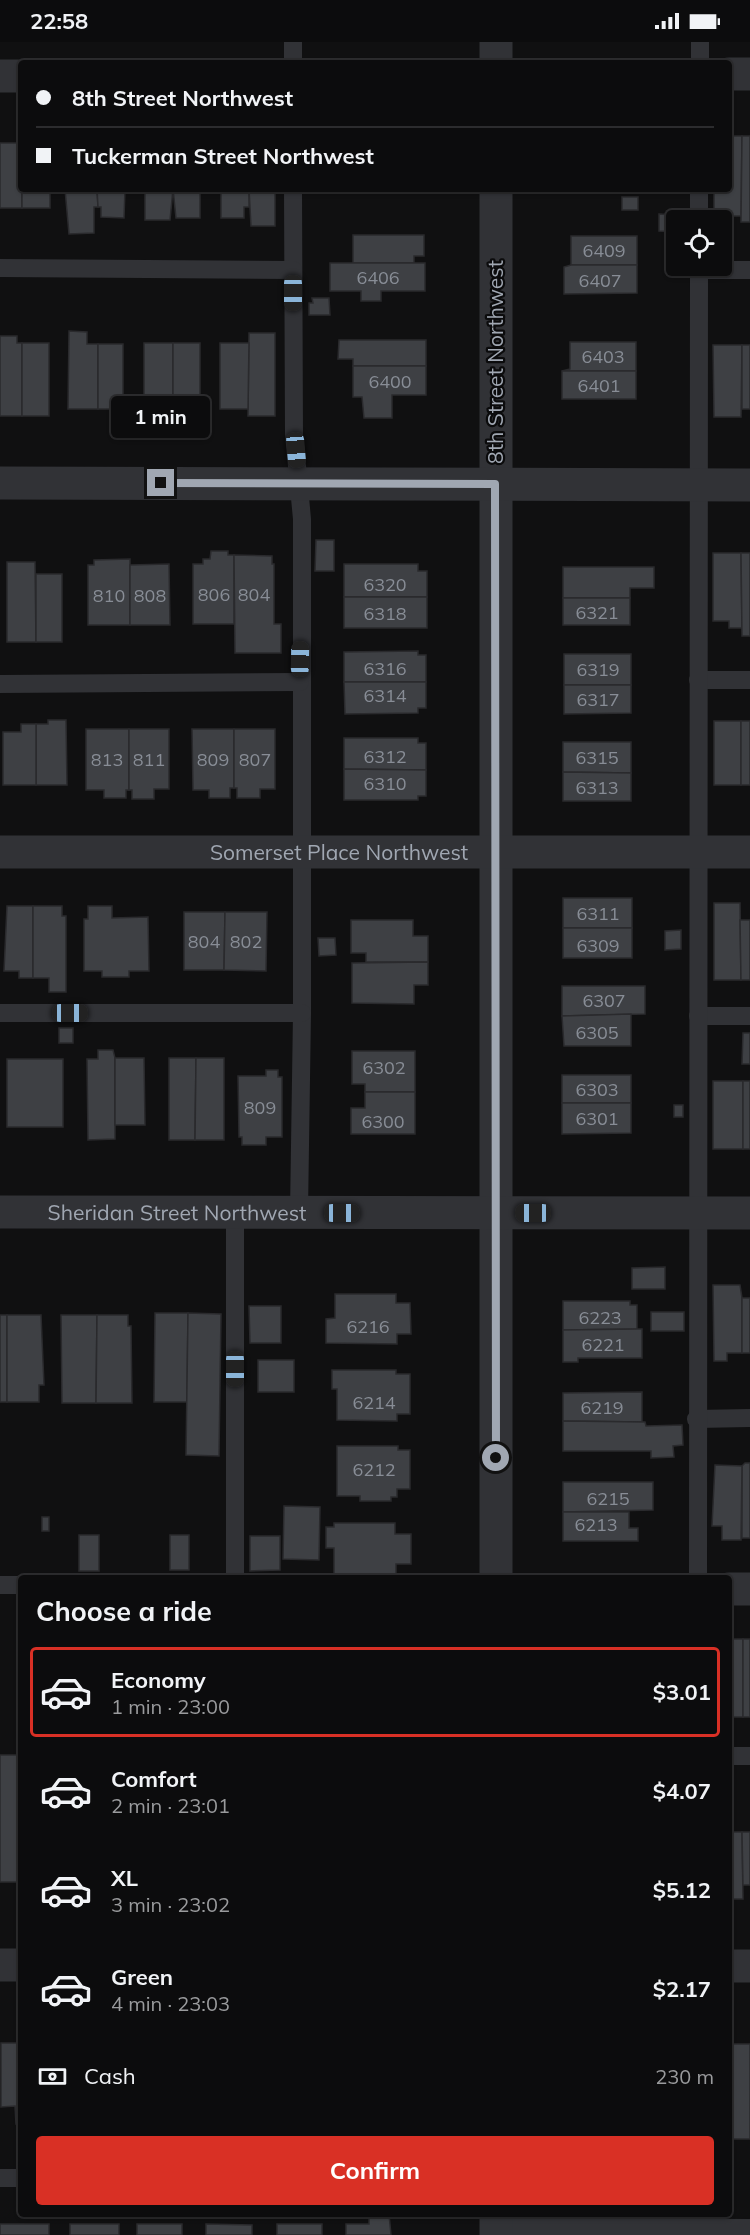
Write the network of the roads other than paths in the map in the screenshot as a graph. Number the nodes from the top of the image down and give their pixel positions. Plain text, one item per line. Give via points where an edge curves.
1 (293, 42) edge
2 (496, 42) edge
3 (700, 42) edge
4 (293, 60) edge
5 (496, 60) edge
6 (700, 60) edge
7 (732, 74) edge
8 (750, 74) edge
9 (0, 76) edge
10 (18, 76) edge
11 (293, 192) edge
12 (496, 192) edge
13 (699, 192) edge
14 (699, 210) edge
15 (0, 268) edge
16 (732, 269) edge
17 (293, 270) junction
18 (750, 270) edge
19 (699, 276) edge
20 (0, 483) edge
21 (299, 483) junction
22 (495, 484) junction
23 (700, 485) junction
24 (750, 485) edge
25 (698, 680) junction
26 (750, 680) edge
27 (300, 682) junction
28 (0, 684) edge
29 (300, 851) junction
30 (0, 852) edge
31 (495, 852) junction
32 (698, 852) junction
33 (750, 852) edge
34 (0, 1013) edge
35 (302, 1013) junction
36 (698, 1016) junction
37 (750, 1016) edge
38 (0, 1212) edge
39 (235, 1212) junction
40 (299, 1212) junction
41 (496, 1213) junction
42 (698, 1213) junction
43 (750, 1213) edge
44 (750, 1418) edge
45 (696, 1419) junction
46 (235, 1575) edge
47 (496, 1575) edge
48 (698, 1575) edge
49 (0, 1585) edge
50 (18, 1585) edge
51 (732, 1589) edge
52 (750, 1589) edge
53 (732, 1756) edge
54 (750, 1756) edge
55 (0, 1965) edge
56 (18, 1965) edge
57 (732, 1966) edge
58 (750, 1966) edge
59 (0, 2178) edge
60 (18, 2178) edge
61 (496, 2225) edge
62 (747, 2230) edge

1 - 4 lane
2 - 5 street
3 - 6 lane
7 - 8 street
9 - 10 street
11 - 17 lane
12 - 22 street, 8th Street Northwest
13 - 14 lane
15 - 17 lane
16 - 18 lane
17 - 21 lane via 294,434
19 - 23 lane
20 - 21 street
21 - 22 street
21 - 27 lane
22 - 23 street
22 - 31 street, 8th Street Northwest
23 - 24 street
23 - 25 lane
25 - 26 lane
25 - 32 lane
27 - 28 lane
27 - 29 lane
29 - 30 street, Somerset Place Northwest
29 - 31 street, Somerset Place Northwest
29 - 35 lane
31 - 32 street, Somerset Place Northwest
31 - 41 street, 8th Street Northwest
32 - 33 street, Somerset Place Northwest
32 - 36 lane
34 - 35 lane
35 - 40 lane
36 - 37 lane
36 - 42 lane
38 - 39 street, Sheridan Street Northwest
39 - 40 street, Sheridan Street Northwest
39 - 46 lane
40 - 41 street, Sheridan Street Northwest
41 - 42 street, Sheridan Street Northwest
41 - 47 street, 8th Street Northwest
42 - 43 street, Sheridan Street Northwest
42 - 45 lane
44 - 45 lane
45 - 48 lane
49 - 50 lane
51 - 52 street
53 - 54 lane
55 - 56 street
57 - 58 street
59 - 60 lane
61 - 62 lane

